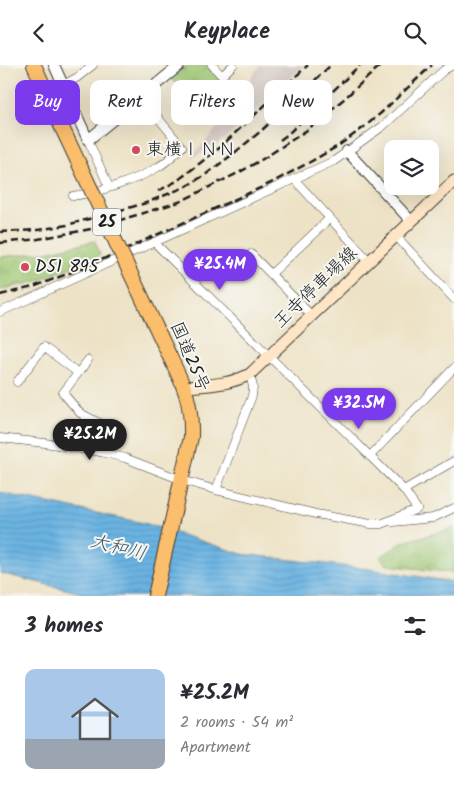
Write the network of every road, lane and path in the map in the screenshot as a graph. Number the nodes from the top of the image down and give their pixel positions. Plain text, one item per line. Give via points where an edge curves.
1 (34, 65) edge
2 (54, 65) edge
3 (93, 65) edge
4 (180, 65) edge
5 (212, 65) edge
6 (233, 65) edge
7 (453, 65) edge
8 (61, 80) edge
9 (72, 80) edge
10 (161, 81) edge
11 (161, 121) edge
12 (80, 122) edge
13 (106, 125) edge
14 (88, 140) junction
15 (347, 151) junction
16 (294, 179) junction
17 (454, 181) edge
18 (109, 187) junction
19 (73, 196) dead end
20 (330, 218) junction
21 (411, 221) junction
22 (396, 236) junction
23 (154, 242) junction
24 (251, 254) dead end
25 (369, 261) junction
26 (271, 274) junction
27 (454, 299) edge
28 (0, 313) edge
29 (312, 316) junction
30 (270, 357) junction
31 (88, 360) dead end
32 (454, 368) edge
33 (78, 373) junction
34 (250, 374) junction
35 (17, 382) dead end
36 (185, 387) junction
37 (88, 418) junction
38 (0, 438) edge
39 (54, 444) junction
40 (101, 452) junction
41 (370, 456) junction
42 (454, 461) edge
43 (181, 484) junction
44 (216, 490) junction
45 (404, 490) junction
46 (454, 509) edge
47 (381, 524) junction
48 (155, 596) edge

1 - 36 highway, 国道25号 / 25, bridge
2 - 8 street
3 - 9 street
4 - 10 street
5 - 6 street via 222,76
7 - 15 street via 383,126
11 - 18 street via 182,147 159,167
12 - 14 street
13 - 14 street
14 - 18 street
15 - 16 street via 334,161
15 - 21 street
16 - 20 street
16 - 23 street
17 - 21 main road, 王寺停車場線
18 - 19 street
20 - 25 street
20 - 26 street
21 - 22 main road, 王寺停車場線
22 - 25 main road, 王寺停車場線
22 - 27 street
23 - 28 street
23 - 30 street
24 - 26 street
25 - 29 main road, 王寺停車場線
26 - 29 street
29 - 30 main road, 王寺停車場線
30 - 34 main road, 王寺停車場線
30 - 41 street
31 - 33 street
32 - 41 street
33 - 35 street via 44,347
33 - 37 street via 63,393
34 - 36 main road, 王寺停車場線 via 231,382
34 - 44 street via 252,396
36 - 43 highway, 国道25号 / 25 via 192,420
37 - 39 street
37 - 40 street via 112,429
38 - 39 street
39 - 40 street
40 - 43 street via 125,458
41 - 45 street
42 - 45 street
43 - 44 street
43 - 48 highway, 国道25号 / 25
44 - 47 street via 316,515
45 - 47 street via 417,509
46 - 47 street via 433,517

